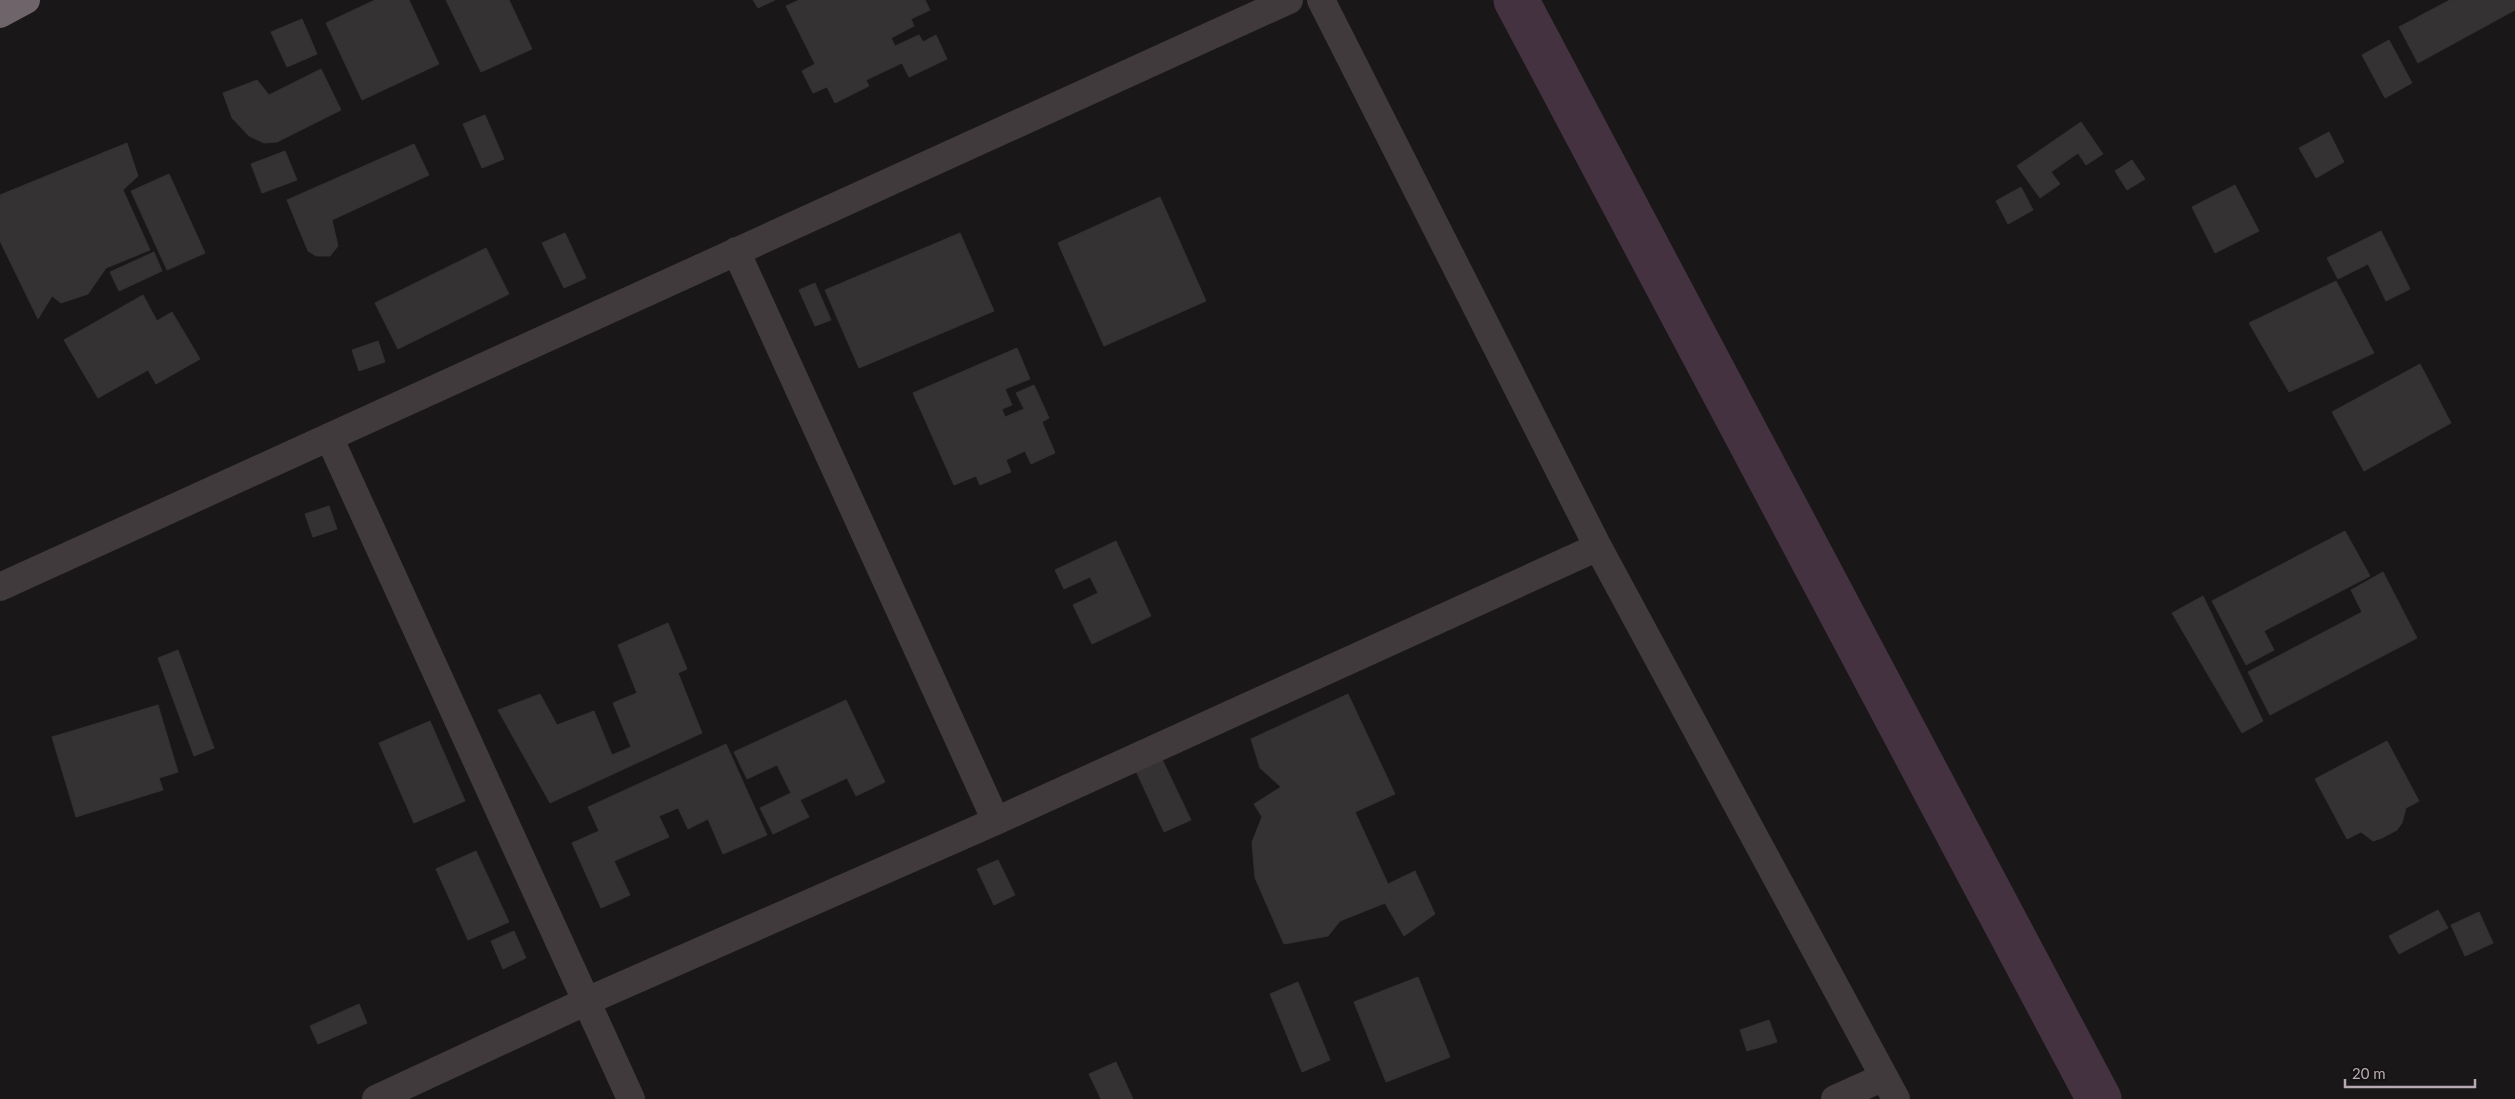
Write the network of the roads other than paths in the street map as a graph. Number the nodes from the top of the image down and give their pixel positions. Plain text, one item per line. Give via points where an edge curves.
1 (26, 0) edge
2 (1289, 0) edge
3 (1321, 0) edge
4 (0, 14) edge
5 (736, 251) junction
6 (329, 437) junction
7 (1598, 547) junction
8 (0, 587) edge
9 (996, 821) junction
10 (587, 1001) junction
11 (1890, 1088) edge
12 (376, 1099) edge
13 (631, 1099) edge
14 (1836, 1099) edge

1 - 4 highway
2 - 5 street
3 - 7 street
5 - 6 street
5 - 9 street
6 - 8 street
6 - 10 street
7 - 9 street
7 - 11 street
9 - 10 street
10 - 12 street
10 - 13 street
11 - 14 street

